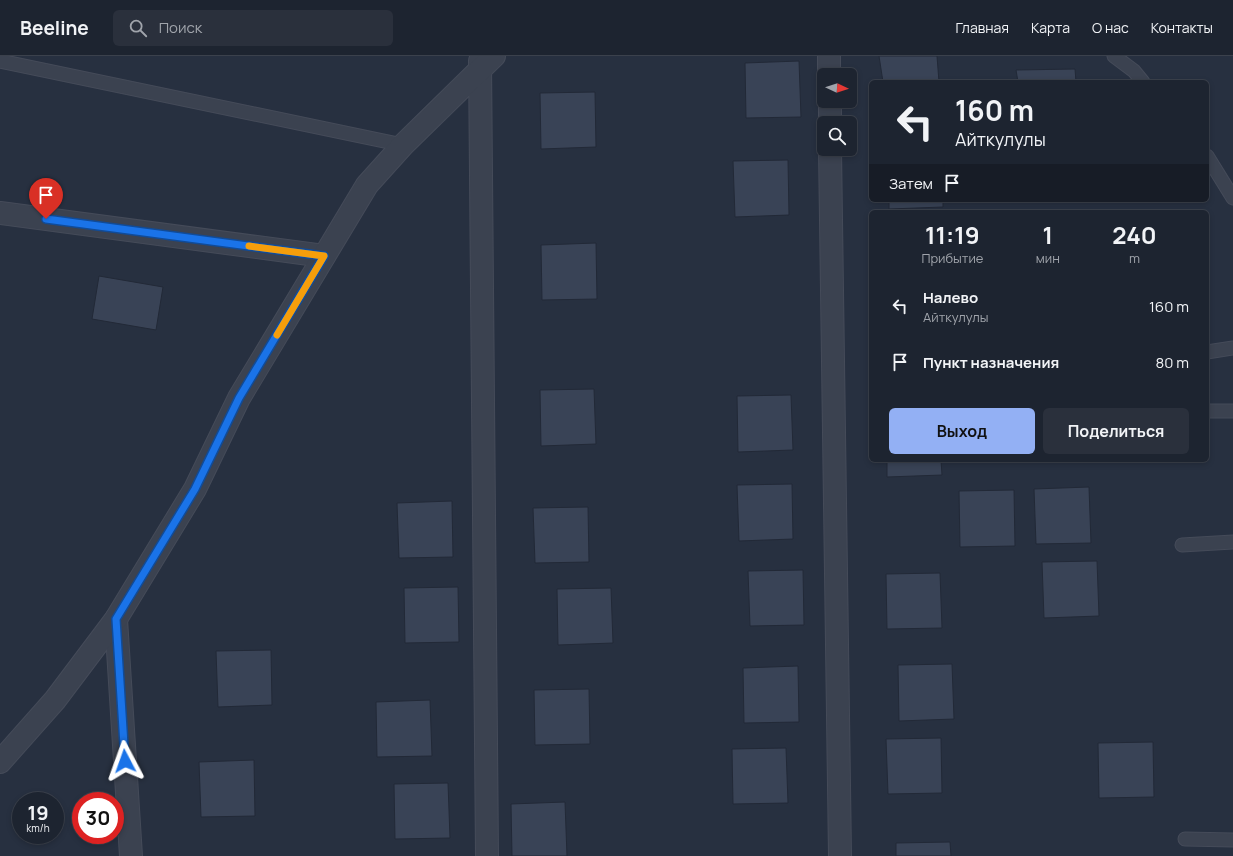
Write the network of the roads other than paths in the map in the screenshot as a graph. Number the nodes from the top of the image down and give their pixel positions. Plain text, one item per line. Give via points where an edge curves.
1 (829, 56) edge
2 (1114, 56) edge
3 (0, 61) edge
4 (485, 61) edge
5 (829, 68) edge
6 (1141, 80) edge
7 (402, 145) junction
8 (830, 156) edge
9 (1209, 159) edge
10 (1233, 198) edge
11 (0, 213) edge
12 (324, 256) junction
13 (1233, 348) edge
14 (1209, 352) edge
15 (1209, 411) edge
16 (1233, 411) edge
17 (1233, 542) edge
18 (1182, 545) dead end
19 (116, 619) junction
20 (0, 762) edge
21 (1186, 840) dead end
22 (1233, 840) edge
23 (131, 856) edge
24 (487, 856) edge
25 (840, 856) edge

1 - 5 street
2 - 6 lane
3 - 7 lane
4 - 7 street
4 - 24 street
7 - 12 street via 367,185
8 - 25 street
9 - 10 lane
11 - 12 street
12 - 19 street via 239,398 195,489
13 - 14 lane
15 - 16 lane
17 - 18 lane
19 - 20 street via 55,700
19 - 23 street
21 - 22 lane

